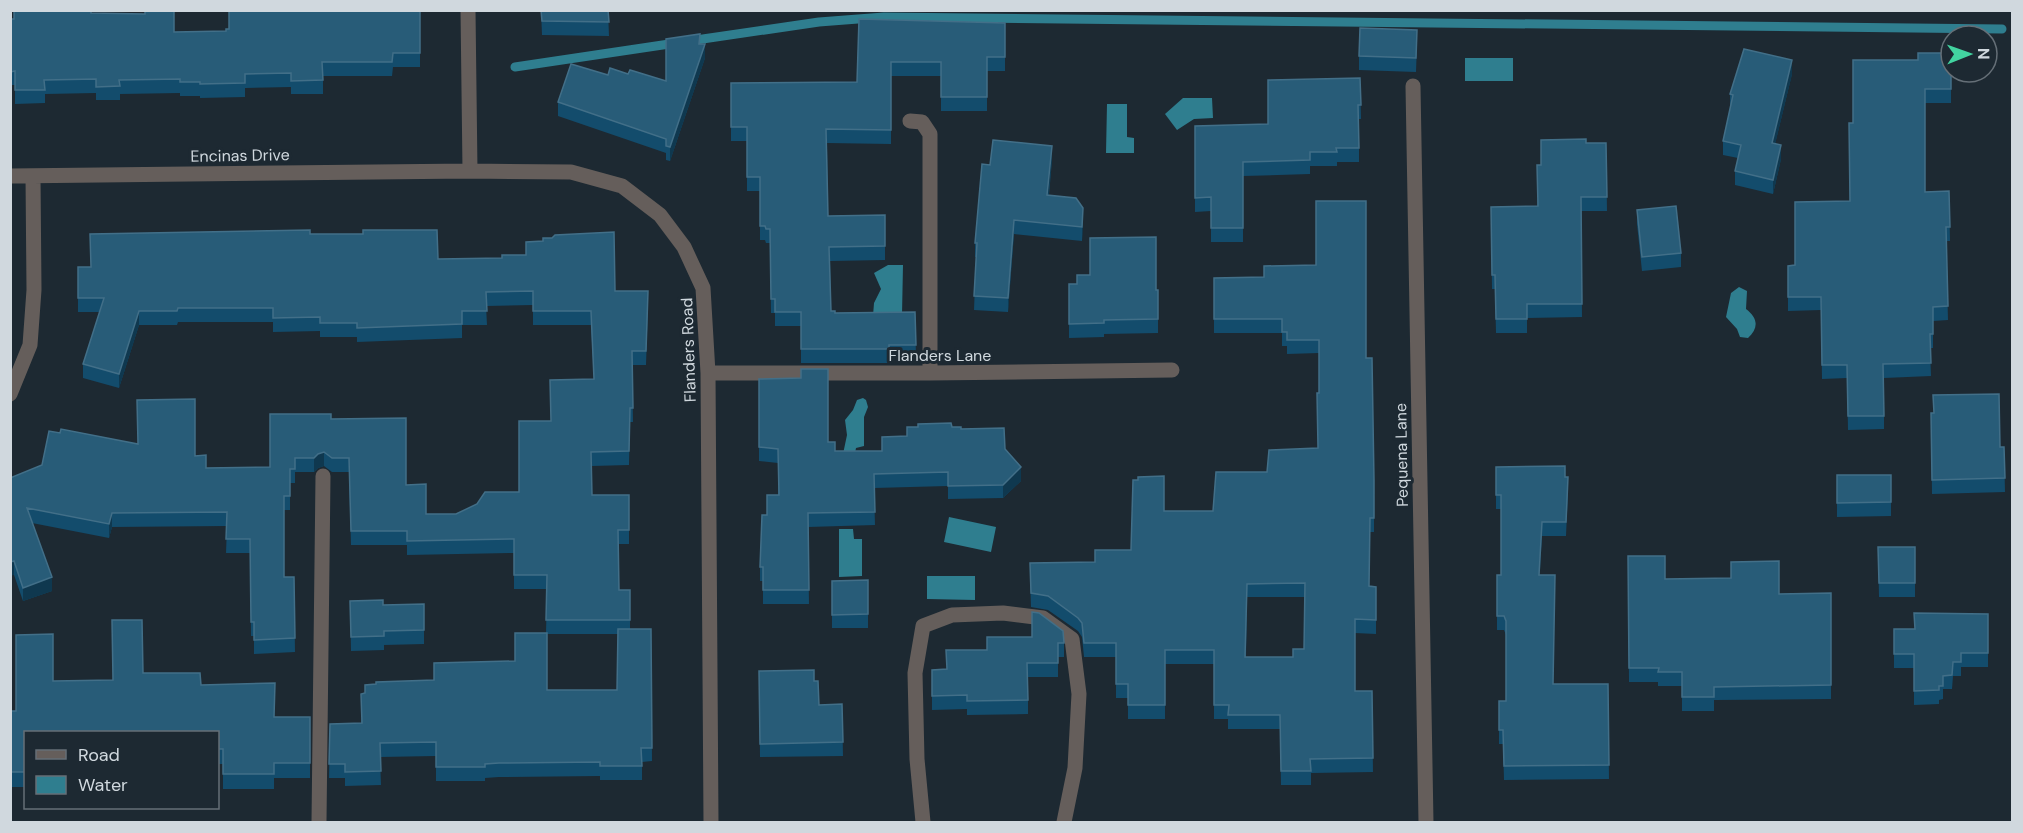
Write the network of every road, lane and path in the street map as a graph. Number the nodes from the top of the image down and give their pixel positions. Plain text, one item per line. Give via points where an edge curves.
1 (468, 10) edge
2 (1413, 86) dead end
3 (910, 121) dead end
4 (470, 171) junction
5 (10, 176) edge
6 (33, 176) junction
7 (1172, 370) dead end
8 (708, 373) junction
9 (930, 373) junction
10 (10, 394) edge
11 (323, 476) dead end
12 (319, 822) edge
13 (711, 822) edge
14 (922, 822) edge
15 (1064, 822) edge
16 (1426, 822) edge

1 - 4 street
2 - 16 street, Pequena Lane
3 - 9 street via 922,122 930,134
4 - 6 street, Encinas Drive
4 - 8 street, Flanders Road via 571,172 622,186 660,215 684,247 703,288
5 - 6 street, Encinas Drive
6 - 10 street via 34,290 30,345
7 - 9 street, Flanders Lane
8 - 9 street, Flanders Lane
8 - 13 street, Flanders Road
11 - 12 street
14 - 15 street via 915,673 923,626 952,615 1003,613 1043,618 1072,639 1078,705 1075,768

